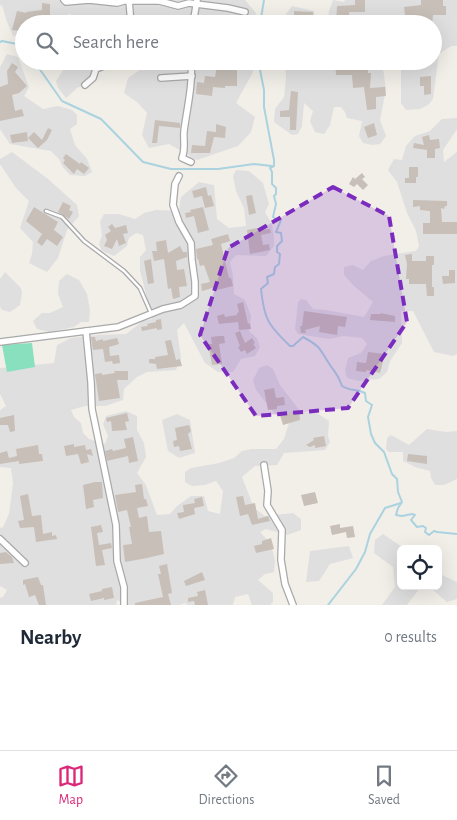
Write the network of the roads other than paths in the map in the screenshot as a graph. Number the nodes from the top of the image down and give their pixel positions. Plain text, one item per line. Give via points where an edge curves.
1 (64, 0) edge
2 (129, 0) edge
3 (157, 0) edge
4 (196, 2) edge
5 (245, 12) dead end
6 (130, 15) edge
7 (194, 15) edge
8 (96, 70) edge
9 (192, 70) edge
10 (192, 76) junction
11 (161, 78) dead end
12 (85, 85) dead end
13 (191, 162) dead end
14 (179, 176) dead end
15 (46, 211) dead end
16 (150, 314) junction
17 (86, 331) junction
18 (0, 342) edge
19 (264, 465) dead end
20 (0, 539) edge
21 (25, 563) dead end
22 (124, 605) edge
23 (293, 605) edge

1 - 2 street via 117,3
2 - 3 street
2 - 6 street
3 - 4 street via 178,6
4 - 5 street
4 - 7 street
8 - 12 street
9 - 10 street
10 - 11 street
10 - 13 street via 182,158
14 - 16 street via 173,206 178,222 191,243 195,296 181,305
15 - 16 lane via 62,217 84,241 124,271 140,288
16 - 17 street via 118,327
17 - 18 street
17 - 22 street via 92,409 116,525
19 - 23 street via 267,505 282,530 281,560
20 - 21 street

